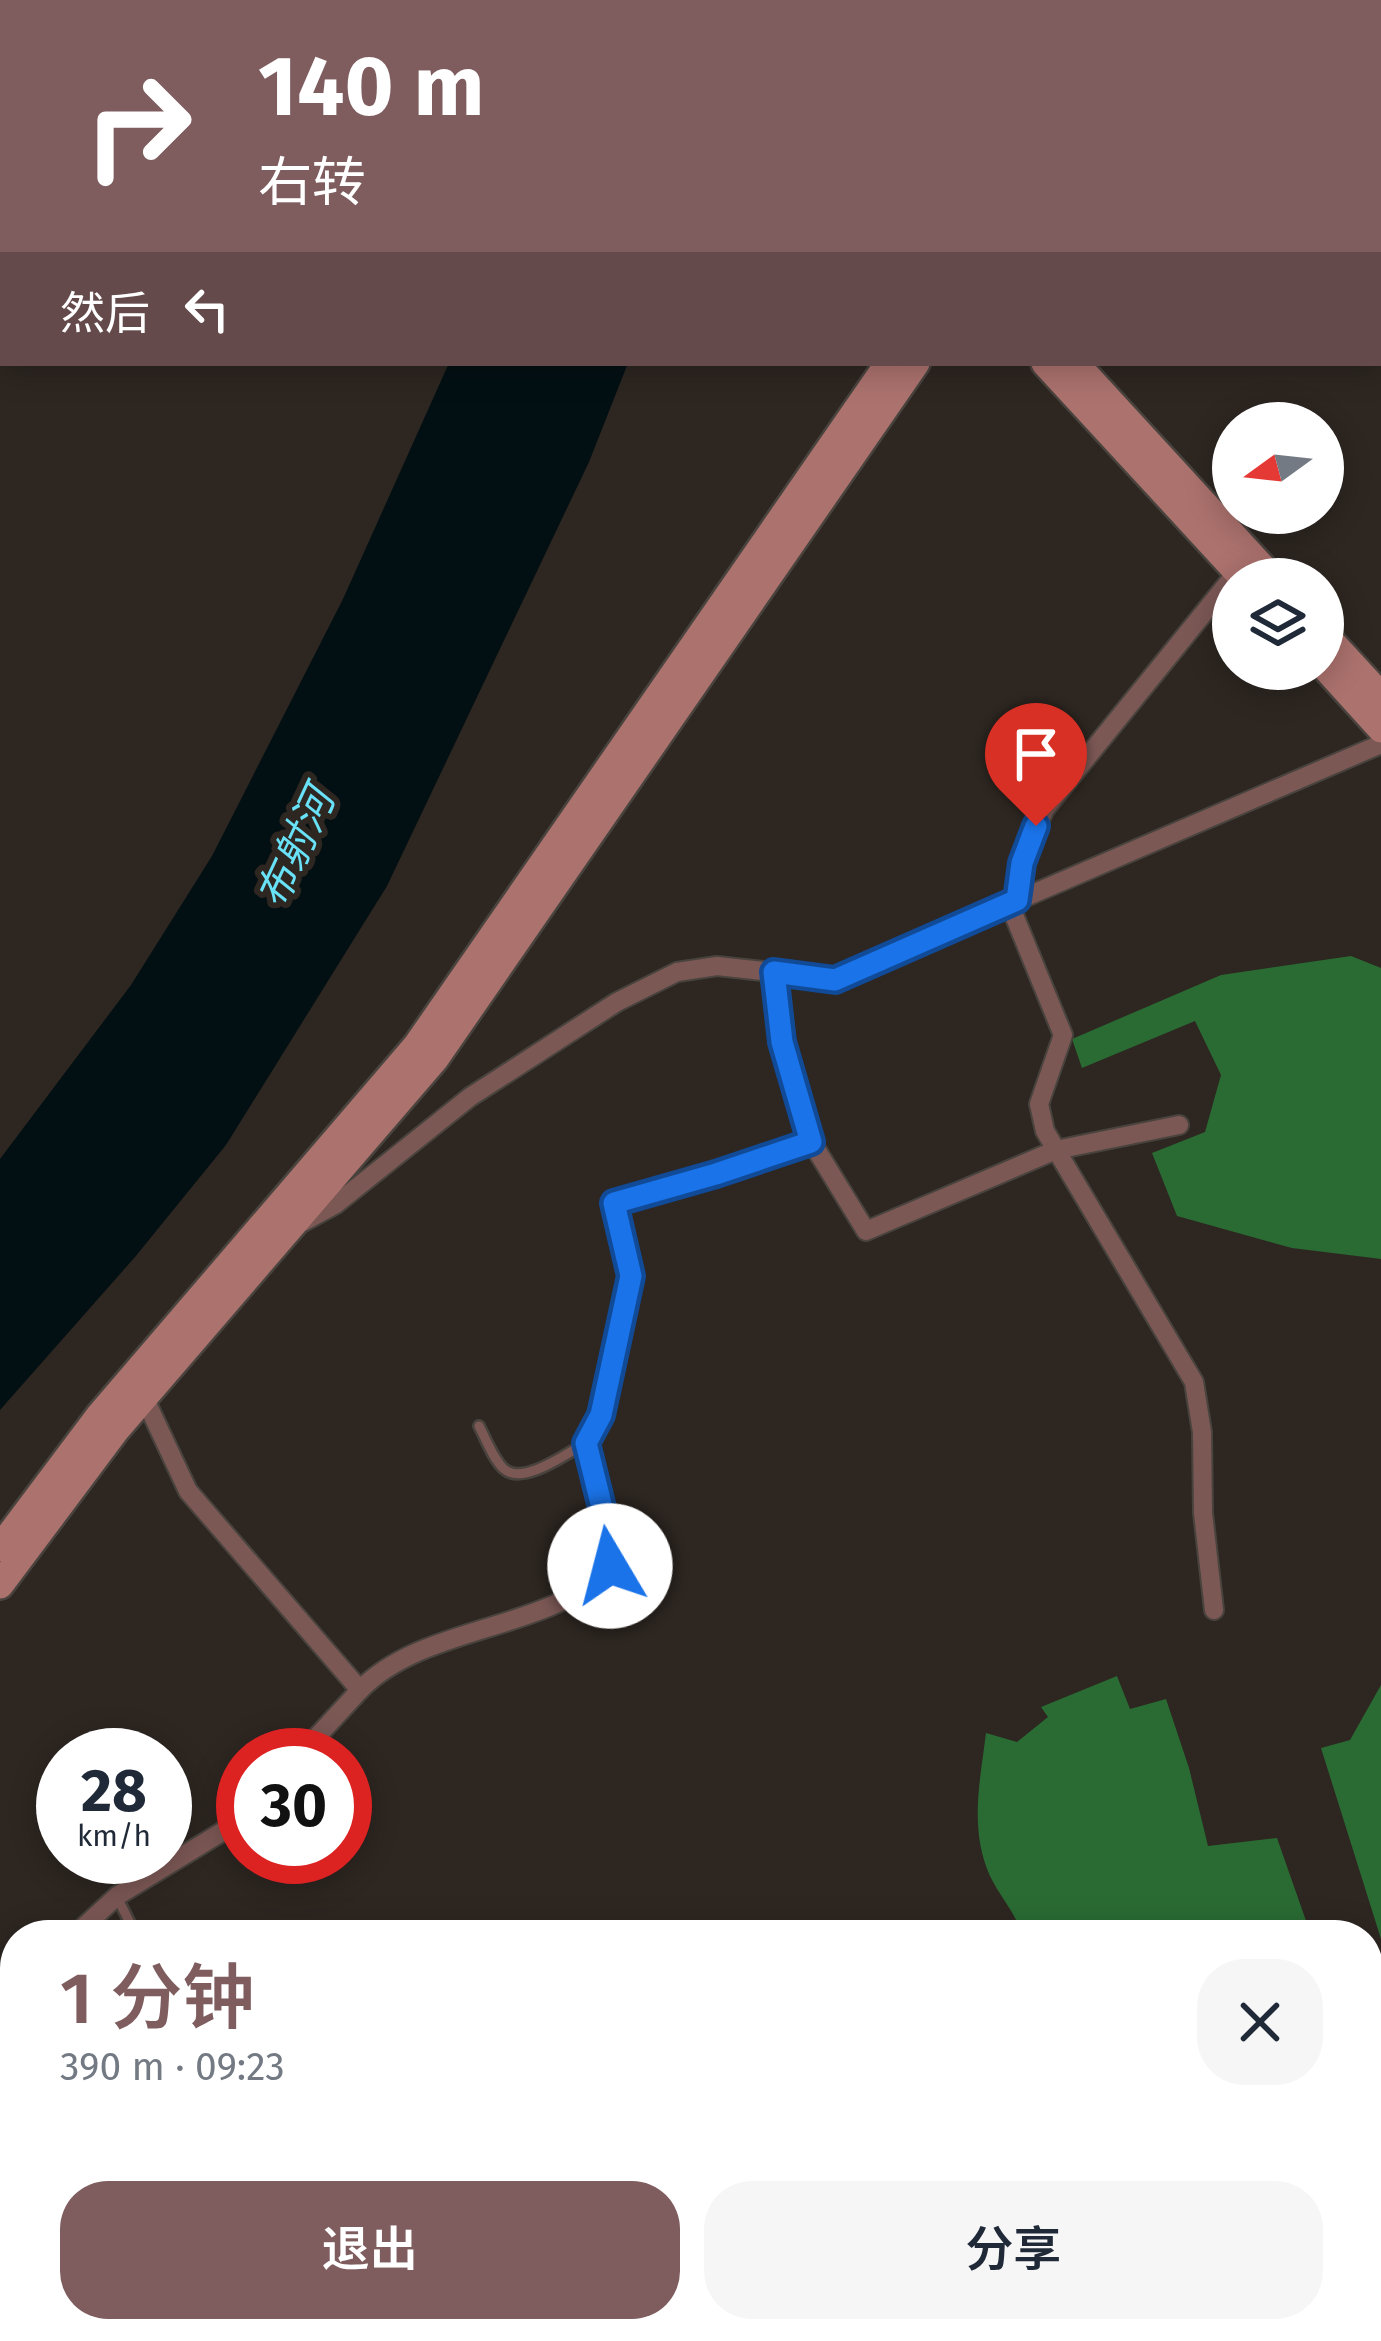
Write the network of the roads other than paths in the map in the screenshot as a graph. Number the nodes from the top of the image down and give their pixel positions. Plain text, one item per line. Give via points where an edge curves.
1 (887, 366) edge
2 (914, 366) edge
3 (1049, 366) edge
4 (1078, 366) edge
5 (1224, 558) edge
6 (1255, 558) edge
7 (1212, 608) edge
8 (1344, 656) edge
9 (1344, 688) edge
10 (1381, 696) edge
11 (1381, 729) edge
12 (1381, 744) edge
13 (1013, 902) junction
14 (774, 972) junction
15 (1179, 1125) dead end
16 (811, 1142) junction
17 (1056, 1150) junction
18 (293, 1227) junction
19 (144, 1397) junction
20 (479, 1426) dead end
21 (586, 1443) junction
22 (0, 1548) edge
23 (0, 1585) edge
24 (1214, 1610) dead end
25 (360, 1690) junction
26 (325, 1728) edge
27 (216, 1836) edge
28 (117, 1896) junction
29 (91, 1920) edge
30 (129, 1920) edge

1 - 22 main road via 417,1045 99,1416
2 - 18 main road via 435,1059
3 - 5 main road
4 - 6 main road
7 - 13 street via 1045,808
8 - 10 main road
9 - 11 main road
12 - 13 street
13 - 14 street via 835,980
13 - 17 street via 1063,1035 1039,1105
14 - 16 street via 782,1042
14 - 18 street via 689,969 617,1002 470,1096 336,1204
15 - 17 street
16 - 17 street via 866,1231
16 - 21 street via 614,1203 631,1276 601,1415
17 - 24 street via 1194,1382
18 - 19 main road
19 - 23 main road
19 - 25 street via 188,1491
20 - 21 lane via 513,1474
21 - 25 street via 611,1544 602,1575 562,1599 400,1658
25 - 26 street
27 - 28 street
28 - 29 street
28 - 30 lane

